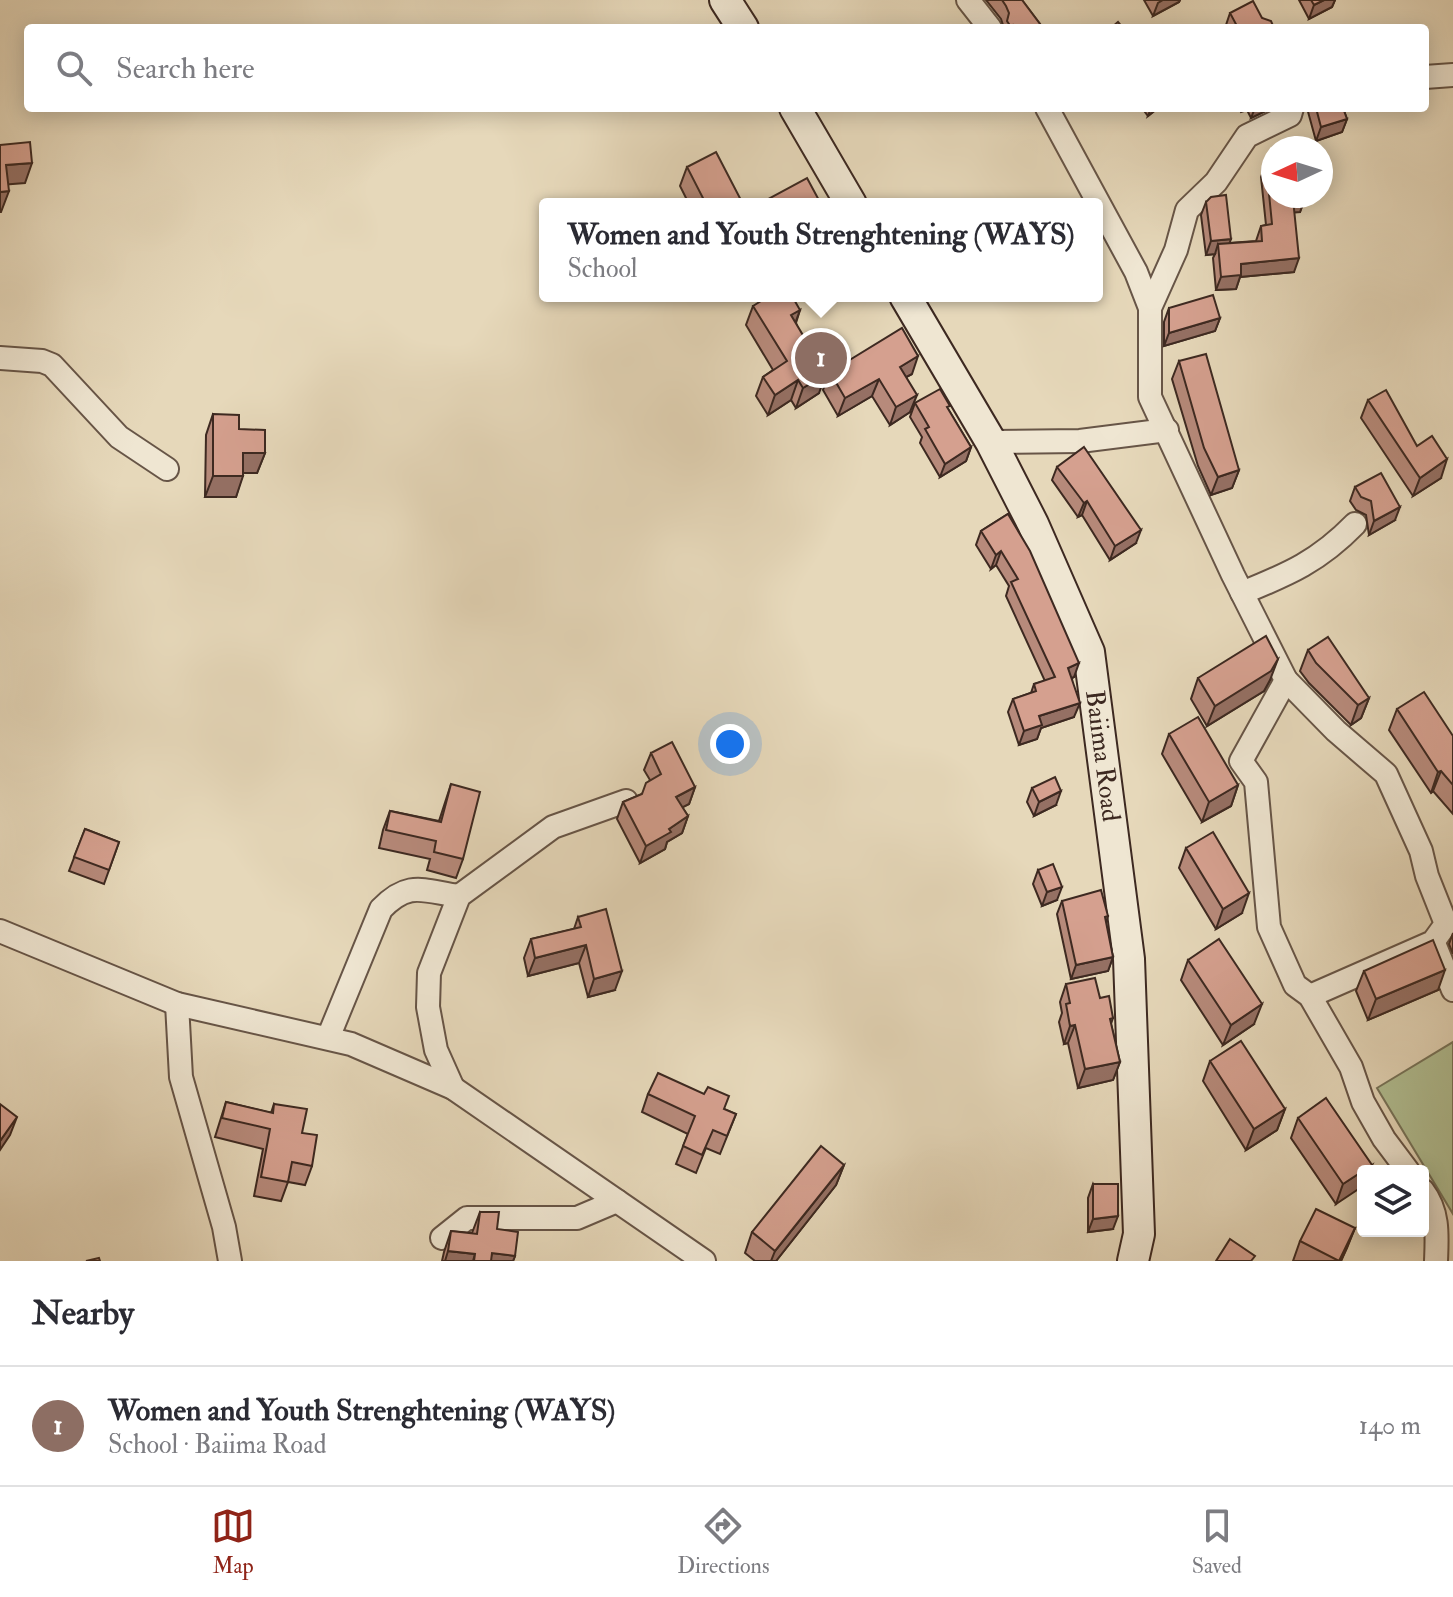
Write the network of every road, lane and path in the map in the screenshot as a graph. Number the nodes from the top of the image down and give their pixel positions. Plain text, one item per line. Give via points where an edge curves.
1 (725, 0) edge
2 (968, 0) edge
3 (740, 24) edge
4 (987, 24) edge
5 (1453, 75) edge
6 (1429, 77) edge
7 (797, 112) edge
8 (1049, 112) edge
9 (1291, 112) edge
10 (848, 198) edge
11 (1096, 198) edge
12 (1103, 211) edge
13 (909, 302) edge
14 (1150, 308) junction
15 (0, 358) edge
16 (1167, 430) junction
17 (991, 442) junction
18 (167, 469) dead end
19 (1355, 524) dead end
20 (1242, 593) junction
21 (1286, 680) junction
22 (626, 801) edge
23 (459, 896) junction
24 (0, 931) edge
25 (1433, 942) junction
26 (1453, 990) edge
27 (1310, 996) junction
28 (177, 1004) junction
29 (328, 1038) junction
30 (453, 1088) junction
31 (1404, 1165) edge
32 (1429, 1198) edge
33 (617, 1201) junction
34 (442, 1238) dead end
35 (230, 1261) edge
36 (704, 1261) edge
37 (1133, 1261) edge
38 (1436, 1261) edge

1 - 3 street
2 - 4 street
5 - 6 street
7 - 10 street
8 - 11 street
9 - 14 street via 1247,136 1216,182 1187,210
12 - 14 street
13 - 17 street, Baiima Road
14 - 16 street via 1150,397
15 - 18 street via 52,365 119,437
16 - 17 street via 1080,441
16 - 20 street
17 - 37 street, Baiima Road via 1089,652 1129,959 1139,1234
19 - 20 street via 1330,549
20 - 21 street
21 - 25 street via 1386,774 1446,924
21 - 27 street via 1241,761 1256,782 1269,927 1295,985
22 - 23 street via 553,827
23 - 29 street via 397,892 381,909
23 - 30 street via 429,973 428,1007 436,1050
24 - 28 street
25 - 26 street
25 - 27 street
27 - 31 street via 1351,1067 1363,1102
28 - 29 street
28 - 35 street via 181,1077
29 - 30 street
30 - 33 street
32 - 38 street via 1437,1228
33 - 34 street via 577,1218 467,1218
33 - 36 street

